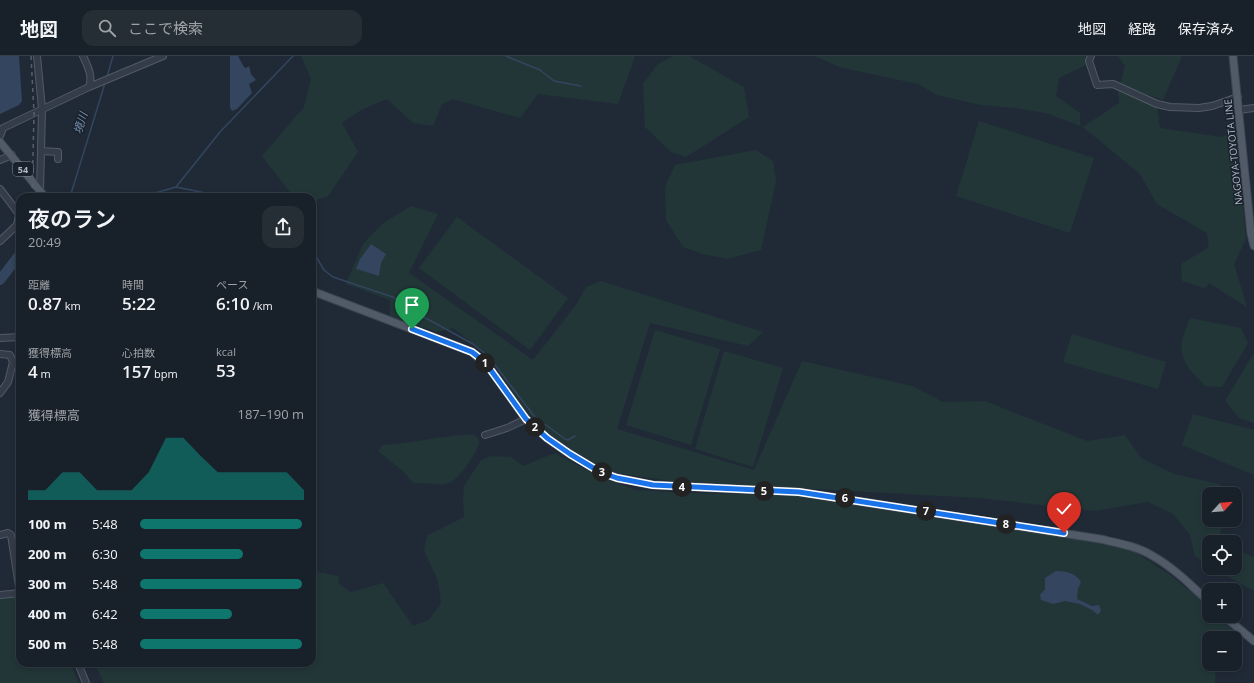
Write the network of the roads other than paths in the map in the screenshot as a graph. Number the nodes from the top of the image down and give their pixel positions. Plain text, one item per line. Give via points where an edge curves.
1 (37, 56) edge
2 (83, 56) edge
3 (163, 56) edge
4 (1091, 56) edge
5 (1233, 56) edge
6 (89, 87) junction
7 (1238, 97) junction
8 (1254, 108) edge
9 (42, 109) junction
10 (1239, 110) junction
11 (0, 136) edge
12 (0, 142) edge
13 (41, 151) junction
14 (12, 155) junction
15 (58, 159) dead end
16 (0, 160) edge
17 (0, 188) edge
18 (40, 190) junction
19 (42, 193) edge
20 (16, 210) edge
21 (16, 226) edge
22 (0, 241) edge
23 (1254, 246) edge
24 (316, 293) edge
25 (16, 337) edge
26 (0, 338) edge
27 (0, 354) edge
28 (0, 393) edge
29 (526, 419) junction
30 (485, 435) dead end
31 (0, 535) edge
32 (16, 567) edge
33 (16, 593) edge
34 (0, 595) edge
35 (1202, 595) edge
36 (1232, 623) edge
37 (1254, 641) edge
38 (80, 667) edge
39 (86, 683) edge

1 - 9 street
2 - 6 street via 92,80
3 - 6 street
4 - 7 street via 1089,61 1097,85 1113,84 1157,104 1199,108
5 - 7 main road, NAGOYA-TOYOTA LINE
6 - 9 street
7 - 10 main road, NAGOYA-TOYOTA LINE
8 - 10 street
9 - 11 street via 3,128
9 - 13 street
10 - 23 main road, NAGOYA-TOYOTA LINE
12 - 14 main road, 54
13 - 15 street via 58,152
13 - 18 street
14 - 16 street
14 - 18 main road, 54
17 - 20 street
18 - 19 main road, 54
21 - 22 street
24 - 29 main road via 472,352 490,369
25 - 26 street
27 - 28 street via 10,355 13,362 8,382
29 - 30 street
29 - 35 main road via 547,438 600,472 632,482 806,493 1100,539 1151,554 1177,572
31 - 32 street via 11,535
33 - 34 street
36 - 37 main road
38 - 39 street

